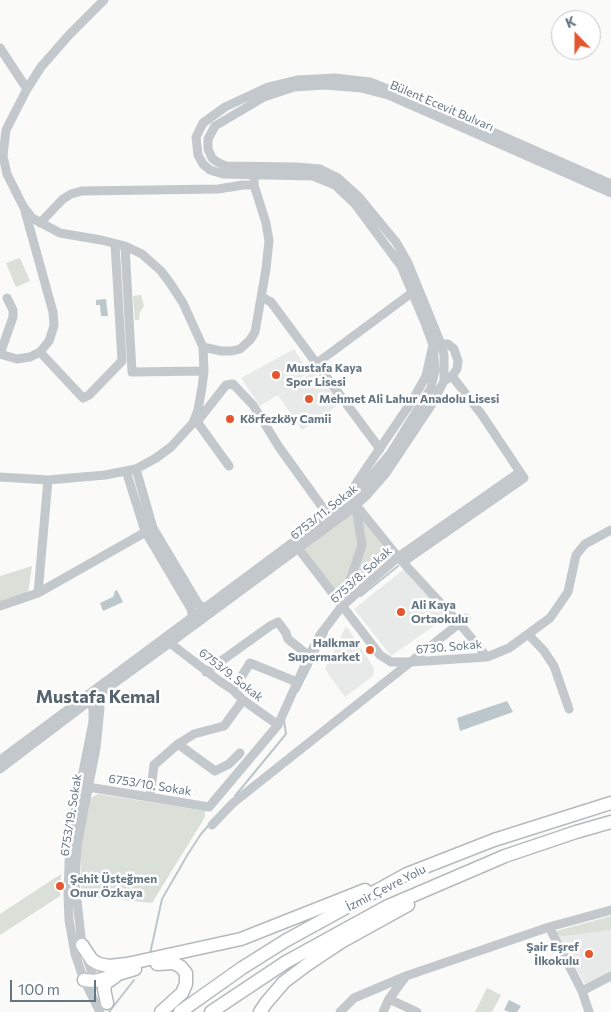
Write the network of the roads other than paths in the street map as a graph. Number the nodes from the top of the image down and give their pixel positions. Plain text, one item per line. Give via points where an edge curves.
1 (101, 1) edge
2 (0, 48) edge
3 (27, 89) junction
4 (2, 154) edge
5 (254, 170) junction
6 (3, 176) edge
7 (611, 184) edge
8 (254, 185) junction
9 (611, 192) edge
10 (23, 206) junction
11 (40, 223) junction
12 (120, 245) junction
13 (415, 290) junction
14 (262, 297) junction
15 (8, 298) dead end
16 (437, 344) junction
17 (204, 347) junction
18 (40, 352) junction
19 (0, 354) edge
20 (317, 363) junction
21 (204, 371) junction
22 (448, 379) junction
23 (196, 421) junction
24 (380, 449) junction
25 (229, 466) dead end
26 (136, 468) junction
27 (126, 472) junction
28 (0, 477) edge
29 (48, 480) junction
30 (352, 502) junction
31 (328, 515) junction
32 (149, 530) junction
33 (611, 530) edge
34 (298, 548) junction
35 (401, 560) junction
36 (38, 593) junction
37 (0, 606) edge
38 (342, 606) junction
39 (206, 608) junction
40 (193, 618) junction
41 (462, 621) junction
42 (528, 634) junction
43 (170, 644) junction
44 (309, 656) junction
45 (487, 657) junction
46 (410, 662) junction
47 (206, 672) junction
48 (297, 682) junction
49 (105, 690) junction
50 (233, 690) junction
51 (90, 697) junction
52 (243, 700) junction
53 (100, 708) junction
54 (569, 709) dead end
55 (74, 713) junction
56 (278, 725) junction
57 (91, 728) junction
58 (178, 744) junction
59 (240, 753) dead end
60 (0, 760) edge
61 (0, 769) edge
62 (88, 788) junction
63 (150, 797) junction
64 (611, 803) edge
65 (209, 807) joint
66 (611, 822) edge
67 (212, 825) dead end
68 (473, 868) junction
69 (407, 874) junction
70 (611, 910) edge
71 (549, 927) junction
72 (82, 945) junction
73 (113, 970) junction
74 (406, 976) junction
75 (611, 976) edge
76 (90, 978) junction
77 (582, 991) junction
78 (389, 999) junction
79 (586, 1002) junction
80 (103, 1009) edge
81 (161, 1012) edge
82 (180, 1012) edge
83 (211, 1012) edge
84 (260, 1012) edge
85 (340, 1012) edge
86 (383, 1012) edge
87 (417, 1012) edge
88 (581, 1012) edge
89 (589, 1012) edge

1 - 3 street via 41,67
2 - 3 street
3 - 4 street via 6,130
4 - 6 street
5 - 7 street, Bülent Ecevit Bulvarı via 223,174 203,164 198,155 196,137 203,123 225,107 268,87 297,80 335,78 370,82
5 - 8 street
5 - 9 street, Bülent Ecevit Bulvarı via 226,166 212,158 208,139 215,126 264,97 294,87 324,85 361,88 388,95
5 - 13 street, Bülent Ecevit Bulvarı via 320,169 338,178 359,197 396,242 408,264
6 - 10 street
8 - 11 street via 218,189 82,191 64,199
8 - 14 street via 269,241
10 - 11 street
10 - 18 street via 53,312 53,333
11 - 12 street via 60,233
12 - 17 street via 142,254 161,270 183,303
12 - 18 street via 122,361 83,398
12 - 21 street via 132,372
13 - 16 street, Bülent Ecevit Bulvarı
13 - 20 street
14 - 17 street via 255,332 240,349 221,351
14 - 20 street via 271,302
15 - 19 street via 13,317
16 - 22 street, Bülent Ecevit Bulvarı via 444,355
16 - 22 street, 6753/11. Sokak via 448,344 454,349 458,361 457,369
16 - 24 street via 426,376
16 - 30 street, 6753/11. Sokak via 436,370 431,388 390,454
17 - 21 street
18 - 19 street via 17,359
20 - 24 street
21 - 23 street
22 - 30 street, 6753/11. Sokak via 386,473
22 - 35 street, 6753/8. Sokak via 482,415 520,472
23 - 25 street
23 - 26 street via 171,447
23 - 31 street via 226,385 233,384 253,405
24 - 30 street via 357,482
26 - 27 street
26 - 32 street
27 - 29 street
27 - 32 street
28 - 29 street
29 - 36 street
30 - 31 street, 6753/11. Sokak
30 - 34 street, 6753/11. Sokak
30 - 35 street
30 - 38 street via 362,544
31 - 39 street, 6753/11. Sokak
32 - 36 street
32 - 39 street via 199,605
32 - 40 street
33 - 42 street, 6730. Sokak via 585,544 576,555 568,592 550,618
34 - 38 street, 6730. Sokak
34 - 43 street, 6753/11. Sokak
35 - 38 street, 6753/8. Sokak
35 - 41 street
36 - 37 street
38 - 44 street, 6753/8. Sokak
38 - 46 street, 6730. Sokak via 380,655 391,662
39 - 40 street, 6753/11. Sokak
40 - 51 street, 6753/11. Sokak
41 - 45 street
41 - 46 street
42 - 45 street, 6730. Sokak via 509,648
42 - 54 street via 554,666
43 - 47 street, 6753/9. Sokak
43 - 49 street, 6753/11. Sokak
44 - 47 street via 288,639 278,622
44 - 48 street, 6753/8. Sokak
45 - 46 street, 6730. Sokak
46 - 67 street via 233,803
47 - 50 street, 6753/9. Sokak
48 - 50 street via 250,663
48 - 56 street, 6753/8. Sokak
49 - 51 street, 6753/11. Sokak
49 - 53 street, 6753/19. Sokak
50 - 52 street, 6753/9. Sokak
51 - 53 street
51 - 55 street, 6753/11. Sokak
51 - 57 street via 93,709
51 - 60 street, 6753/11. Sokak
52 - 56 street, 6753/9. Sokak
52 - 58 street via 224,726 194,734
53 - 62 street, 6753/19. Sokak
55 - 57 street via 84,714
55 - 61 street, 6753/11. Sokak
56 - 65 street, 6753/8. Sokak
57 - 76 street via 70,837 67,882 75,954
58 - 59 street via 215,771
58 - 63 street via 154,765
62 - 63 street, 6753/10. Sokak
62 - 72 street, 6753/19. Sokak via 77,846 75,883
63 - 65 street, 6753/10. Sokak
64 - 69 highway, İzmir Çevre Yolu via 494,840
66 - 68 highway, İzmir Çevre Yolu
68 - 83 highway, İzmir Çevre Yolu via 386,907 286,962
68 - 84 highway via 316,958 284,982
69 - 73 highway via 240,939
69 - 82 highway, İzmir Çevre Yolu via 285,941
70 - 71 street
71 - 74 street
71 - 77 street
72 - 73 highway via 92,960
72 - 76 street, 6753/19. Sokak
73 - 76 highway
73 - 80 highway via 104,989
73 - 81 highway via 174,963 181,967 186,973 182,994
74 - 78 street
74 - 85 street via 354,998
75 - 77 street
76 - 80 street
77 - 79 street
78 - 86 street
78 - 87 street
79 - 88 street
79 - 89 street

